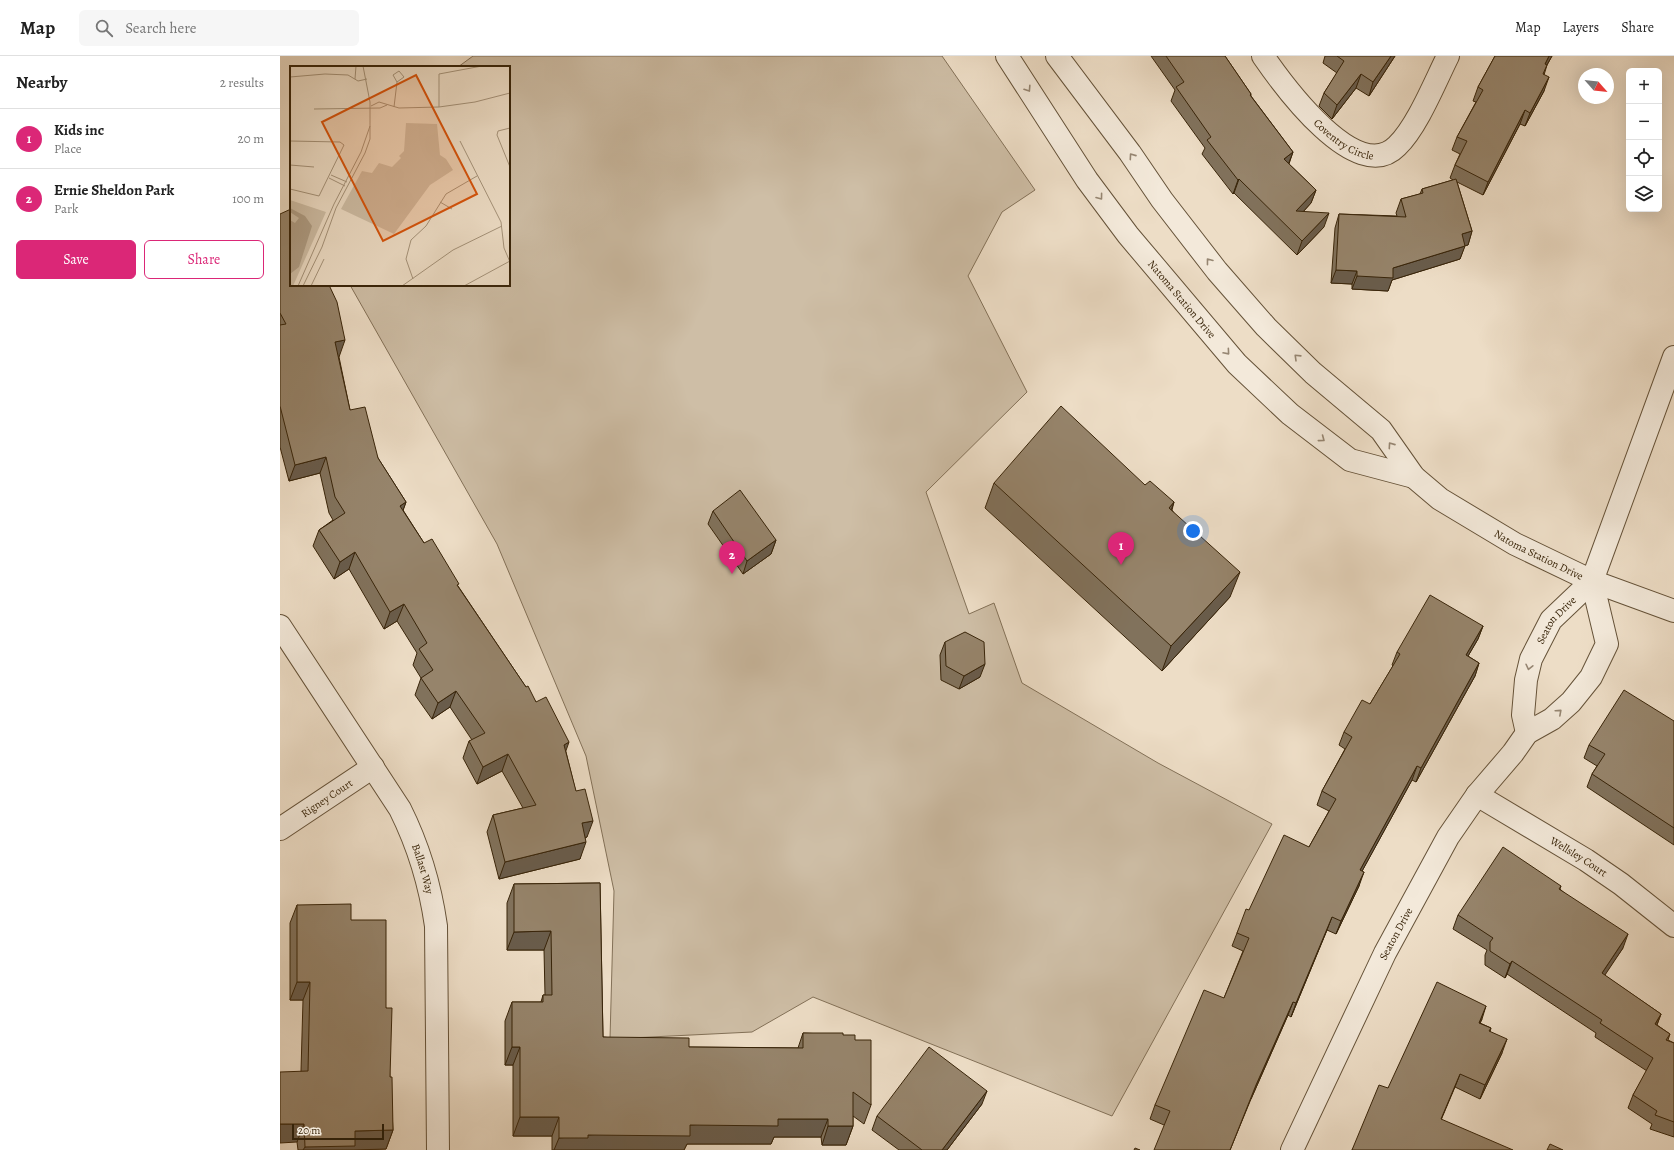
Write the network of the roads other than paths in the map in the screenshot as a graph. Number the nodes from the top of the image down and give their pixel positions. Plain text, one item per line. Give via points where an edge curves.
1 (1007, 56) edge
2 (1057, 56) edge
3 (1263, 56) edge
4 (1448, 56) edge
5 (1674, 357) edge
6 (1414, 477) junction
7 (1592, 581) junction
8 (1674, 611) edge
9 (280, 626) edge
10 (1527, 733) junction
11 (373, 767) junction
12 (1477, 795) junction
13 (280, 829) edge
14 (1674, 926) edge
15 (438, 1150) edge
16 (1292, 1150) edge

1 -> 6 street, Natoma Station Drive via 1087,180 1128,235 1237,364 1290,414 1350,460
6 -> 2 street, Natoma Station Drive via 1381,430 1303,363 1266,327 1217,271
3 - 4 street, Coventry Circle via 1305,111 1343,143 1359,153 1372,157 1383,156 1397,147 1409,133
5 - 7 street
6 - 7 street, Natoma Station Drive via 1440,499 1515,544
7 - 8 street, Natoma Station Drive
7 -> 10 street, Seaton Drive via 1551,620 1532,659 1526,680 1523,715
10 -> 7 street, Seaton Drive via 1552,719 1571,702 1591,677 1607,644
9 - 11 street, Ballast Way
10 - 12 street, Seaton Drive
11 - 13 street, Rigney Court
11 - 15 street, Ballast Way via 400,809 414,837 431,895 436,926
12 - 14 street, Wellsley Court via 1586,860
12 - 16 street, Seaton Drive via 1448,837 1385,953

